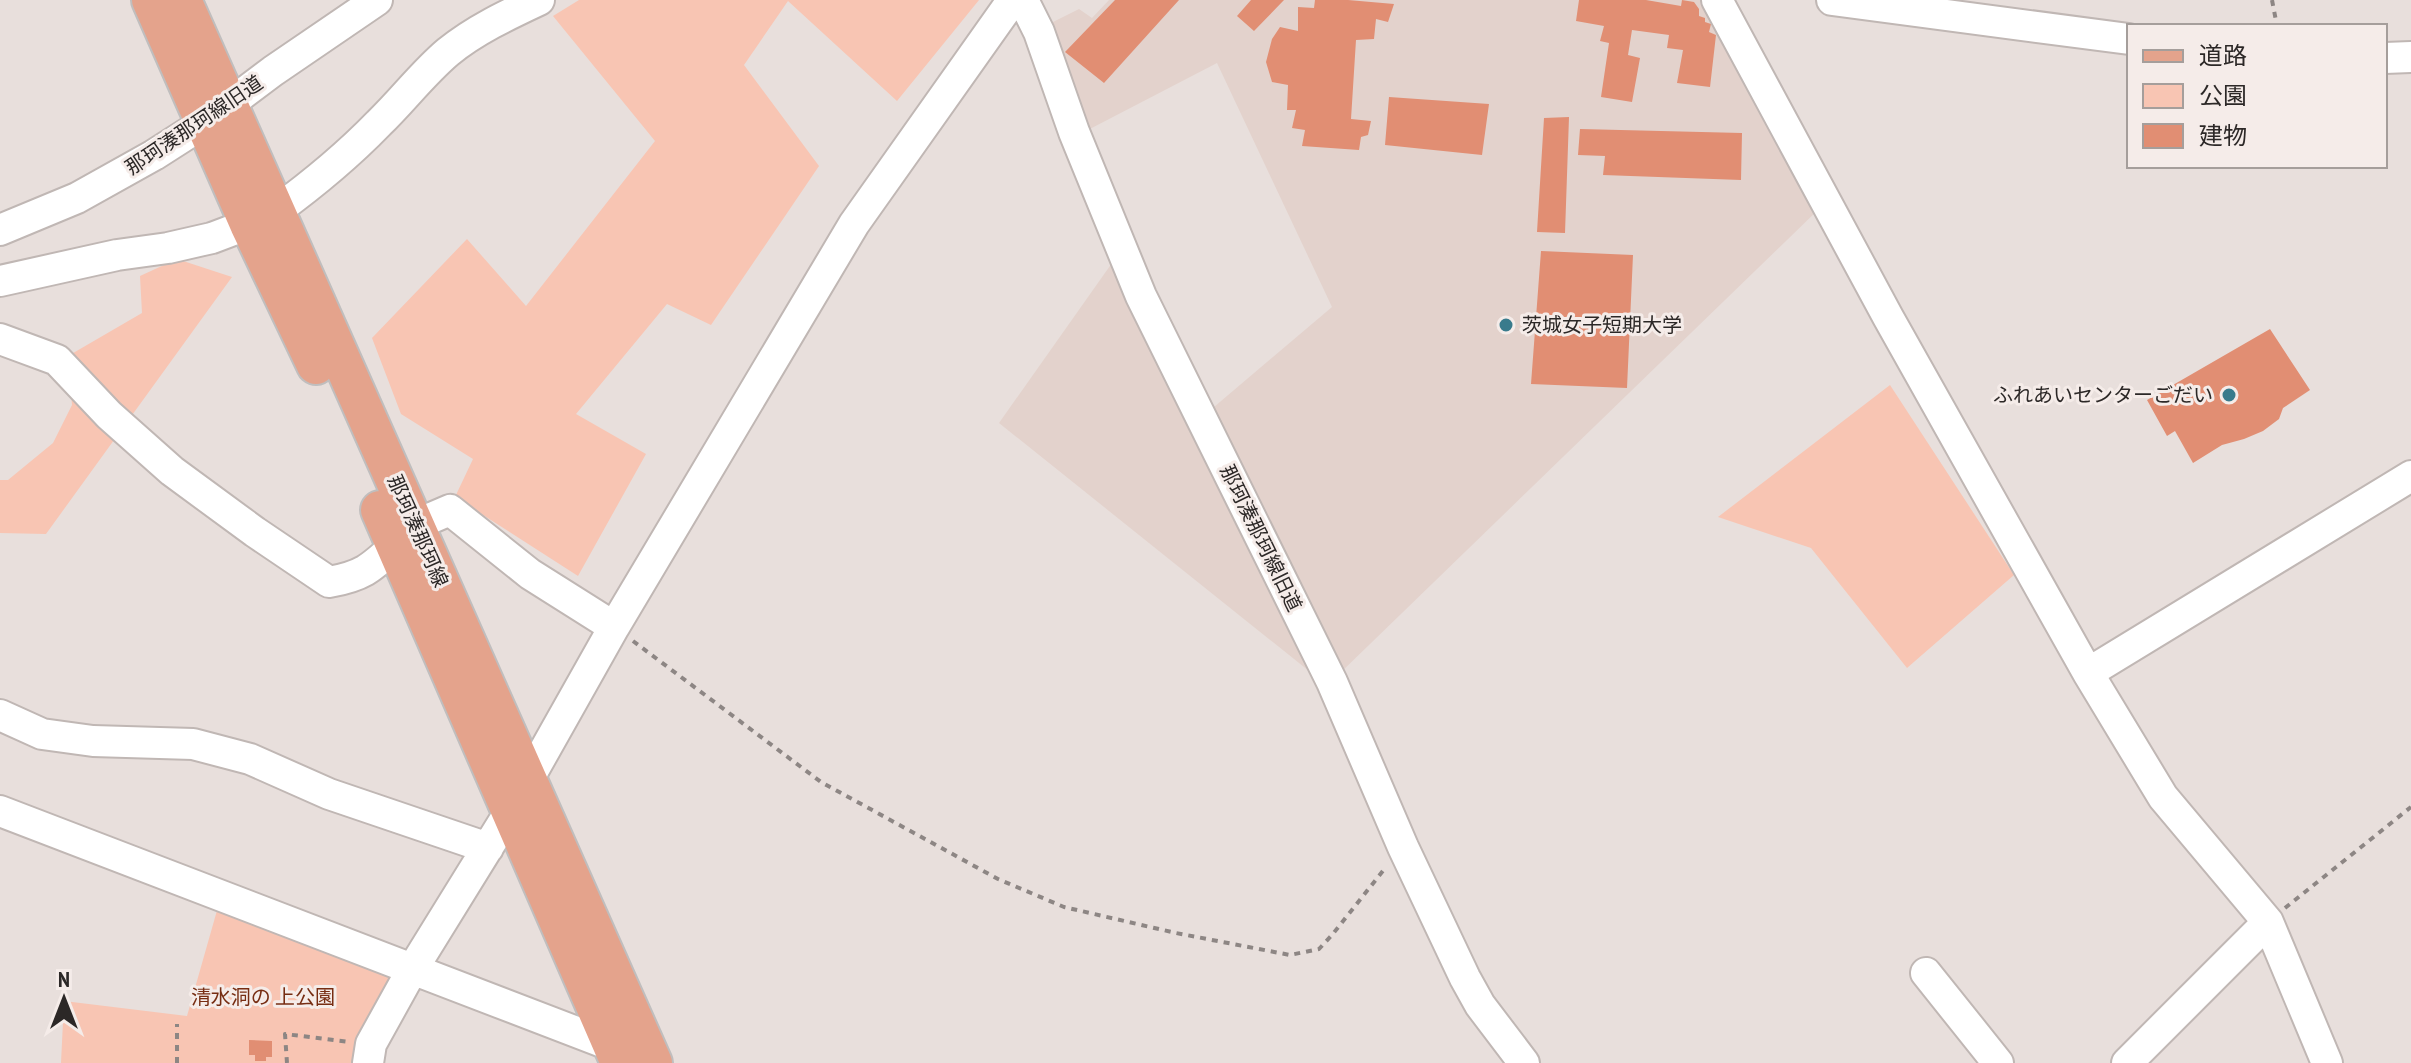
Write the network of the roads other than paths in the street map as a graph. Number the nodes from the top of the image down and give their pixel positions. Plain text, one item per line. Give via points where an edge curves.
1 (151, 0) edge
2 (182, 0) edge
3 (377, 0) edge
4 (539, 0) edge
5 (1010, 0) edge
6 (1023, 0) edge
7 (1717, 0) edge
8 (1832, 0) edge
9 (2127, 39) edge
10 (2411, 57) edge
11 (2387, 58) edge
12 (216, 114) junction
13 (262, 217) junction
14 (0, 230) edge
15 (0, 281) edge
16 (0, 339) edge
17 (2411, 476) edge
18 (405, 535) junction
19 (614, 627) junction
20 (2088, 673) junction
21 (0, 715) edge
22 (520, 794) junction
23 (0, 811) edge
24 (488, 848) junction
25 (2268, 922) junction
26 (412, 970) junction
27 (1926, 973) dead end
28 (616, 1053) edge
29 (370, 1054) edge
30 (653, 1063) edge
31 (1524, 1063) edge
32 (1998, 1063) edge
33 (2127, 1063) edge
34 (2327, 1063) edge

1 - 12 main road, 那珂湊那珂線
2 - 12 main road, 那珂湊那珂線
3 - 12 street, 那珂湊那珂線旧道
4 - 13 street via 450,50 337,164
5 - 19 street via 854,224
6 - 31 street, 那珂湊那珂線旧道 via 1141,296 1332,682 1465,978
7 - 20 street
8 - 9 street
10 - 11 street
12 - 13 main road, 那珂湊那珂線
12 - 14 street, 那珂湊那珂線旧道 via 111,180
13 - 15 street via 197,241
13 - 18 main road, 那珂湊那珂線 via 315,363
16 - 18 street via 57,360 172,471 329,582 354,578 371,568
17 - 20 street
18 - 19 street via 450,510 530,574
18 - 22 main road, 那珂湊那珂線
19 - 22 street
20 - 25 street via 2163,797
21 - 24 street via 42,734 193,744 250,759 329,794
22 - 24 street
22 - 28 main road, 那珂湊那珂線
22 - 30 main road, 那珂湊那珂線
23 - 26 street
24 - 26 street
25 - 33 street
25 - 34 street
26 - 28 street
26 - 29 street
27 - 32 street
28 - 30 street

